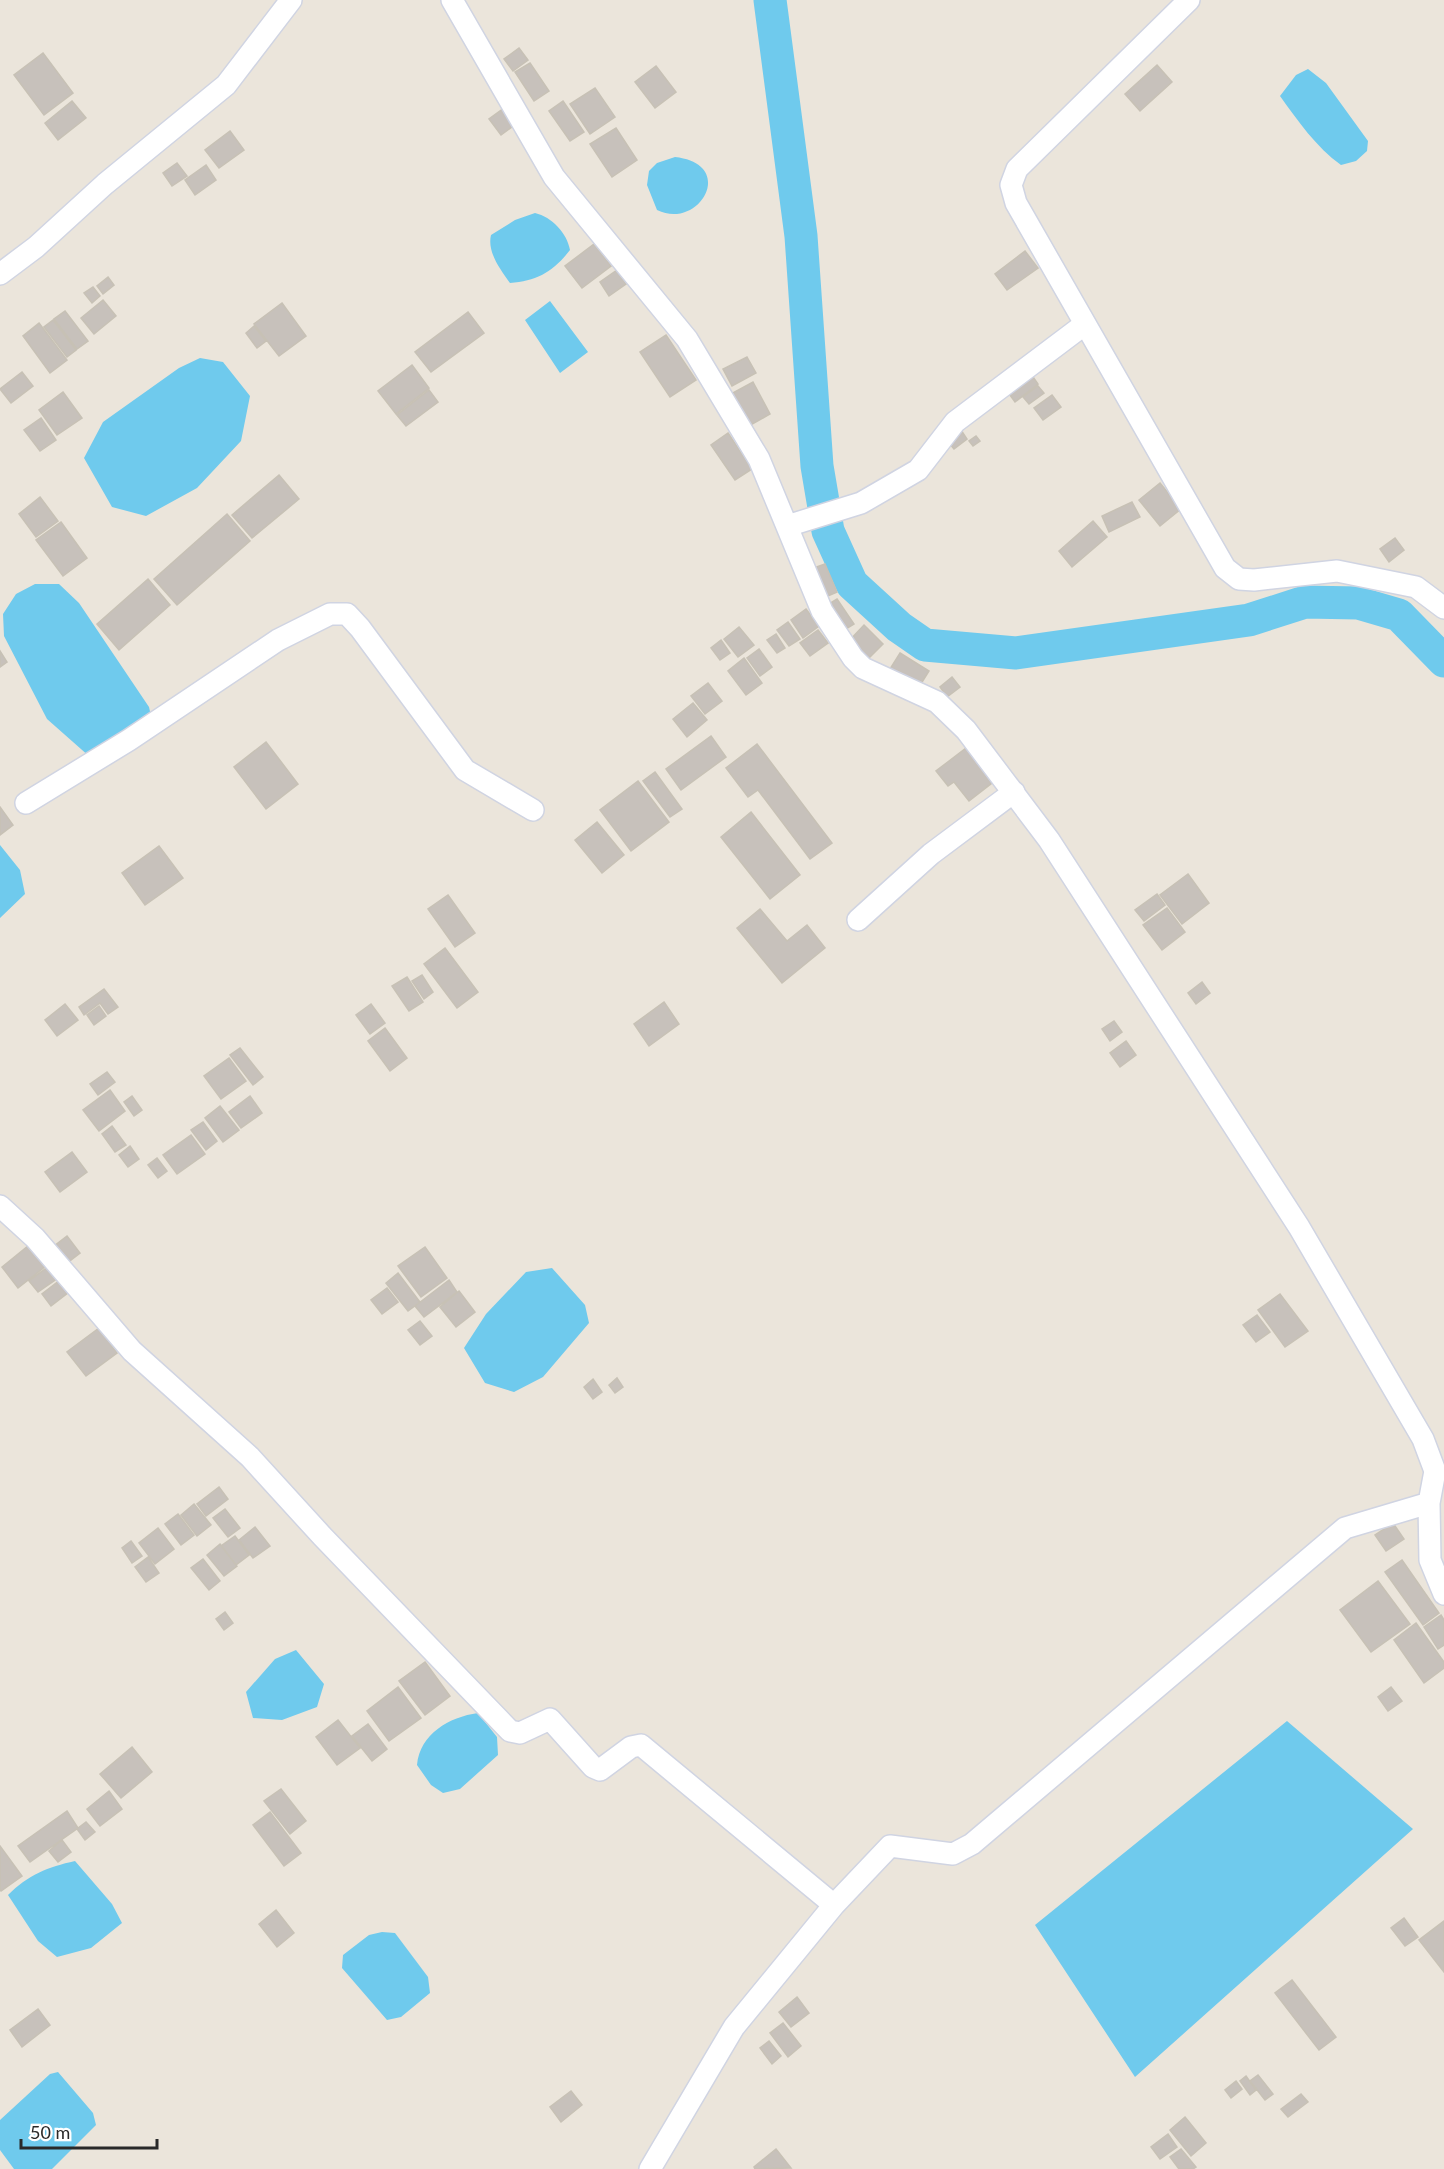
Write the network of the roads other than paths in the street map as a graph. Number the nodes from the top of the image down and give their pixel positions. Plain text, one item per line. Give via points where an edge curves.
1 (291, 0) edge
2 (452, 0) edge
3 (1190, 0) edge
4 (0, 274) edge
5 (1084, 324) junction
6 (792, 524) junction
7 (1444, 608) edge
8 (1014, 792) junction
9 (26, 803) dead end
10 (532, 810) dead end
11 (858, 920) dead end
12 (0, 1206) edge
13 (1429, 1503) junction
14 (1444, 1594) edge
15 (834, 1905) junction
16 (650, 2169) edge

1 - 4 street via 226,85
2 - 6 street via 554,177 687,339 759,459
3 - 5 street via 1017,169 1011,185 1016,202
5 - 6 street via 955,422 918,471 861,502
5 - 7 street via 1225,568 1239,579 1254,580 1337,571 1416,587
6 - 8 street via 822,611 853,658 863,668 937,702 966,730
8 - 11 street via 931,854
8 - 13 street via 1293,1217 1423,1439 1435,1471
9 - 10 street via 129,740 278,640 330,614 347,614 465,770
12 - 15 street via 35,1238 132,1352 250,1457 510,1731 520,1733 550,1719 600,1770 631,1747 641,1745
13 - 14 street via 1430,1560
13 - 15 street via 1345,1528 972,1844 953,1854 890,1846
15 - 16 street via 734,2027

